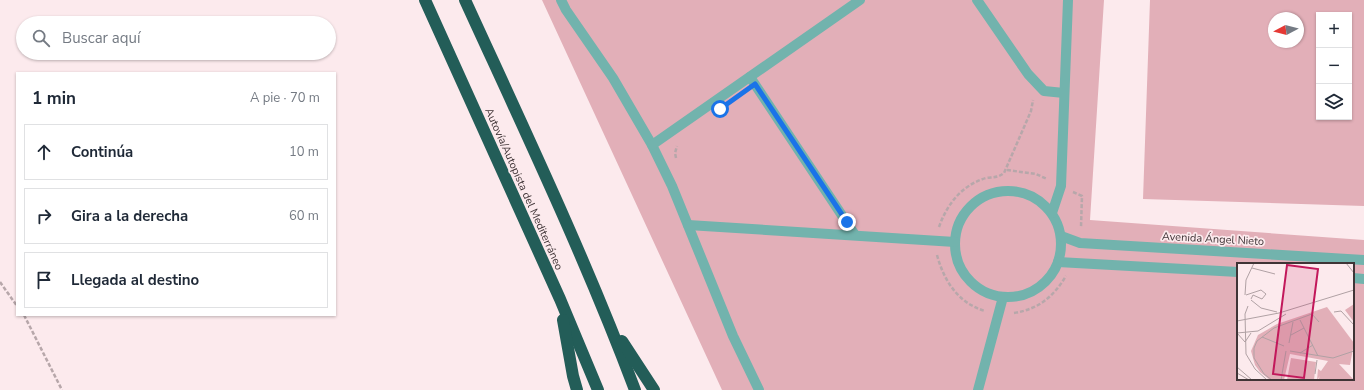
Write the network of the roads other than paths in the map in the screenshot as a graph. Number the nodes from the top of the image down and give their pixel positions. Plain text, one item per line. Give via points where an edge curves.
1 (424, 0) edge
2 (465, 0) edge
3 (560, 0) edge
4 (860, 0) edge
5 (978, 0) edge
6 (1068, 0) edge
7 (750, 77) junction
8 (1064, 94) junction
9 (652, 145) junction
10 (1052, 213) junction
11 (688, 225) junction
12 (855, 236) junction
13 (1061, 236) junction
14 (955, 242) junction
15 (1364, 260) edge
16 (1058, 262) junction
17 (1237, 272) edge
18 (1354, 278) edge
19 (1364, 279) edge
20 (1004, 297) junction
21 (560, 299) junction
22 (610, 323) junction
23 (577, 390) edge
24 (598, 390) edge
25 (635, 390) edge
26 (654, 390) edge
27 (759, 390) edge
28 (978, 390) edge

1 - 21 highway, Autovía/Autopista del Mediterráneo
2 - 22 highway
3 - 9 street via 613,78
4 - 7 street
5 - 8 street via 1028,74 1044,91
6 - 8 street
7 - 9 street
7 - 12 street
8 - 10 street via 1061,186
9 - 11 street
10 - 13 street
10 - 14 street via 1044,204 1023,192 1011,190 987,194 977,200 961,219
11 - 12 street
11 - 27 street via 733,336
12 - 14 street
13 - 15 street, Avenida Ángel Nieto via 1080,243
13 - 16 street
14 - 20 street via 959,264 968,279 982,290
16 - 17 street
16 - 20 street via 1046,281 1037,289 1021,295
18 - 19 street
20 - 28 street
21 - 23 highway
21 - 24 highway, Autovía/Autopista del Mediterráneo
22 - 25 highway
22 - 26 highway

